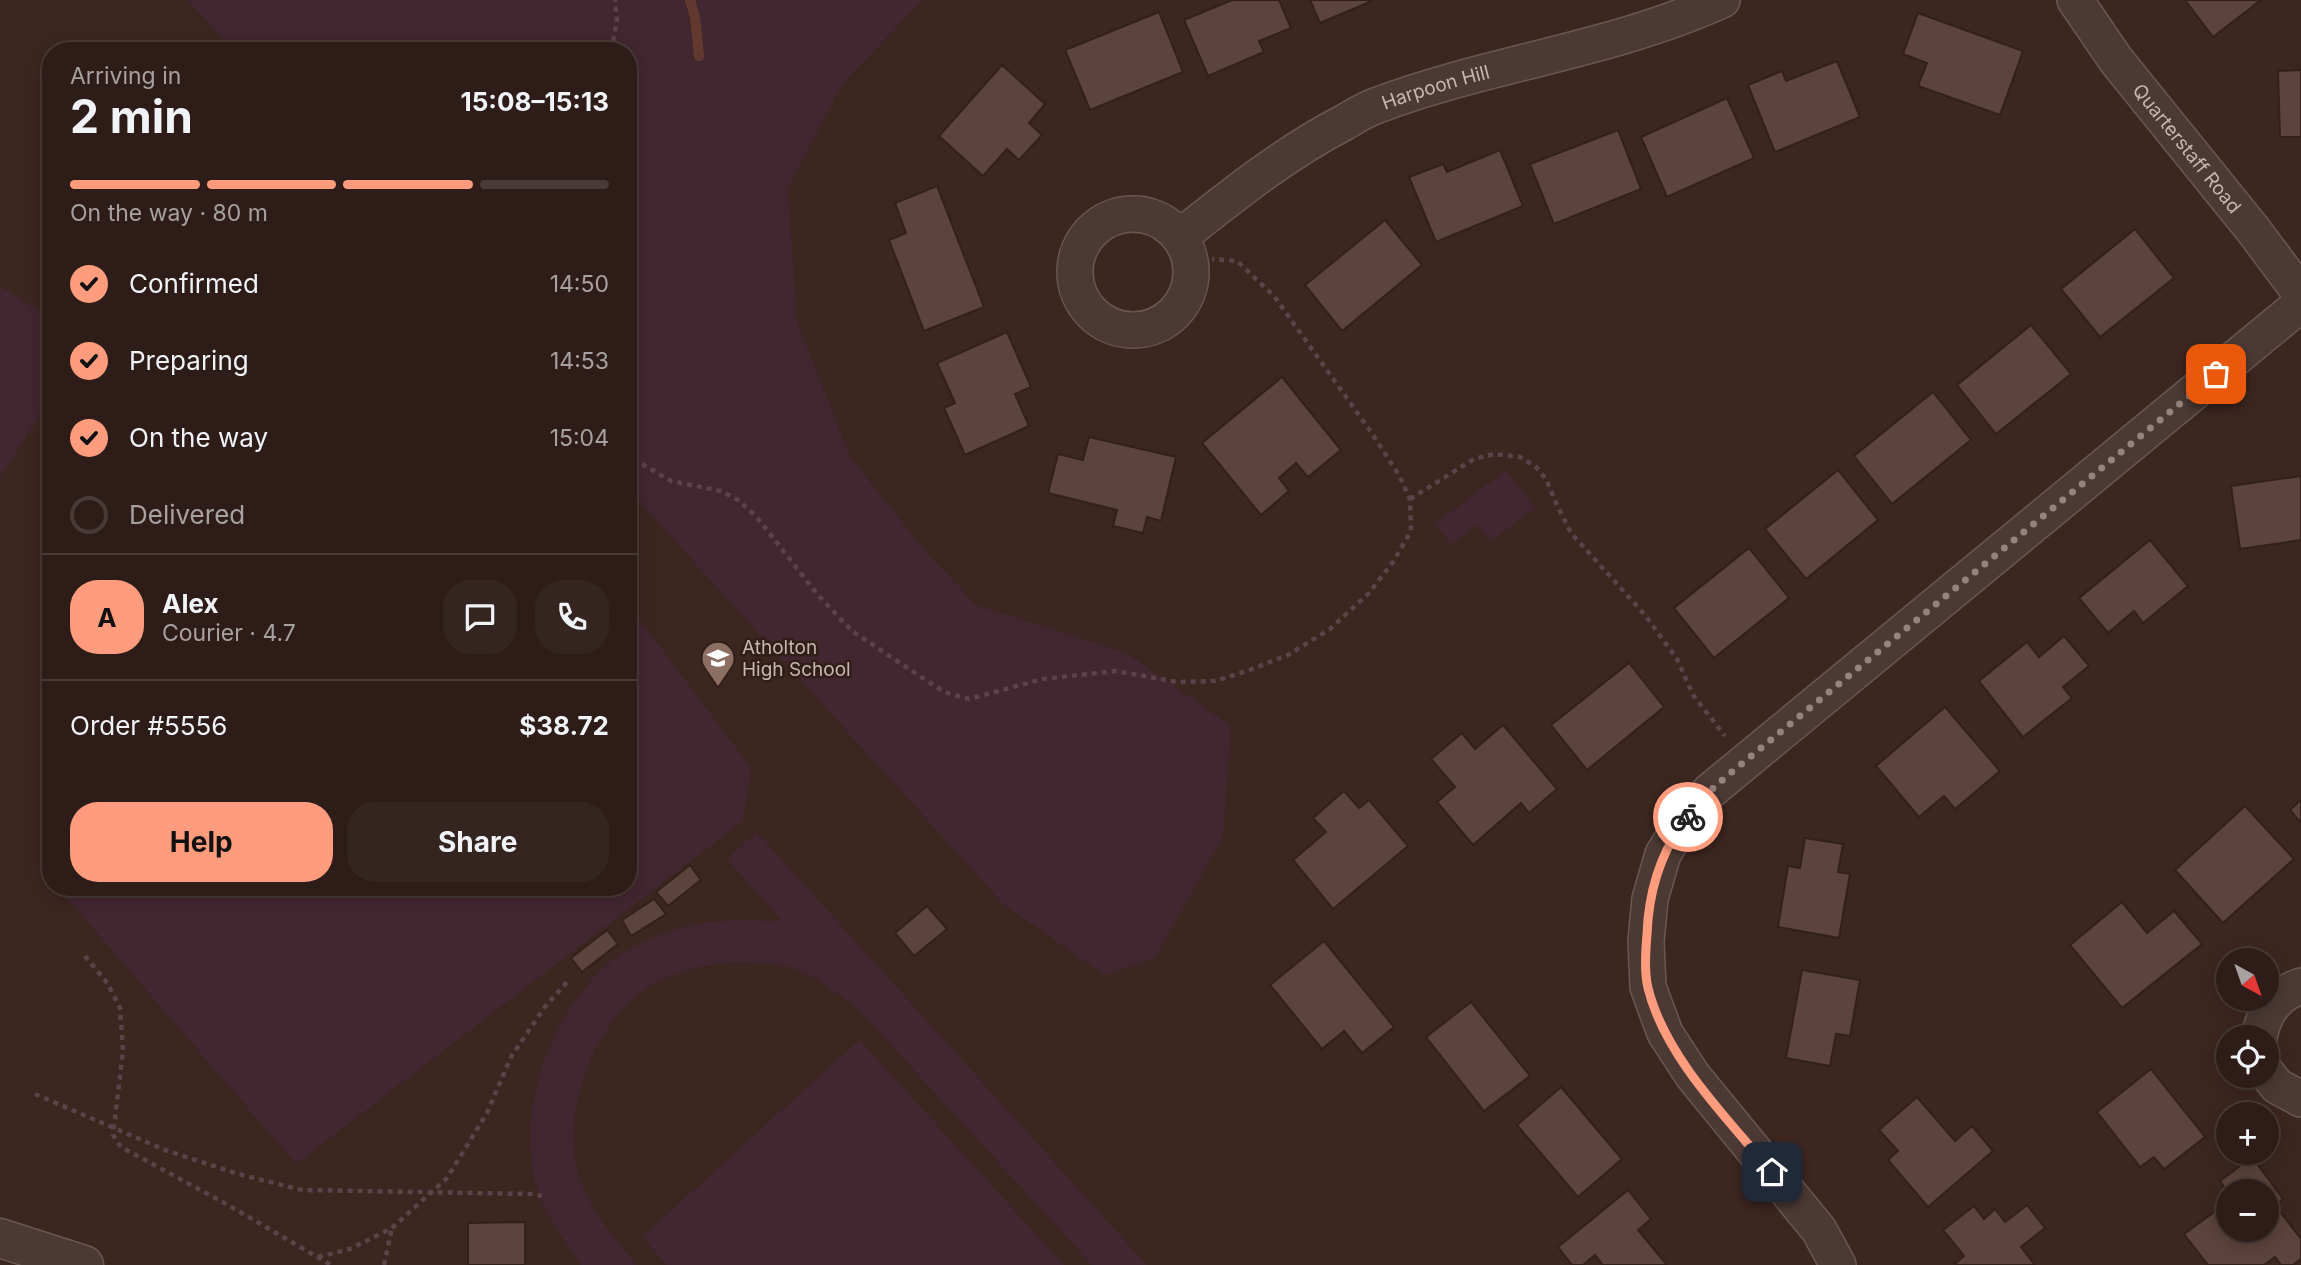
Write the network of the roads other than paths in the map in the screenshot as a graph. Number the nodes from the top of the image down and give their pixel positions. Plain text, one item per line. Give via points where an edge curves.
1 (1722, 0) edge
2 (2074, 0) edge
3 (1185, 247) road end
4 (2301, 294) edge
5 (2301, 304) edge
6 (2301, 986) edge
7 (2262, 1025) edge
8 (2279, 1087) edge
9 (2301, 1099) edge
10 (0, 1238) edge
11 (84, 1265) edge
12 (1838, 1265) edge

1 - 3 street, Harpoon Hill via 1635,33 1375,106 1316,137 1261,174
2 - 4 street, Quarterstaff Road
5 - 12 street via 1710,791 1663,854 1650,899 1647,941 1648,987 1665,1033 1693,1076 1819,1230
6 - 7 street via 2271,1005
8 - 9 street
10 - 11 street

